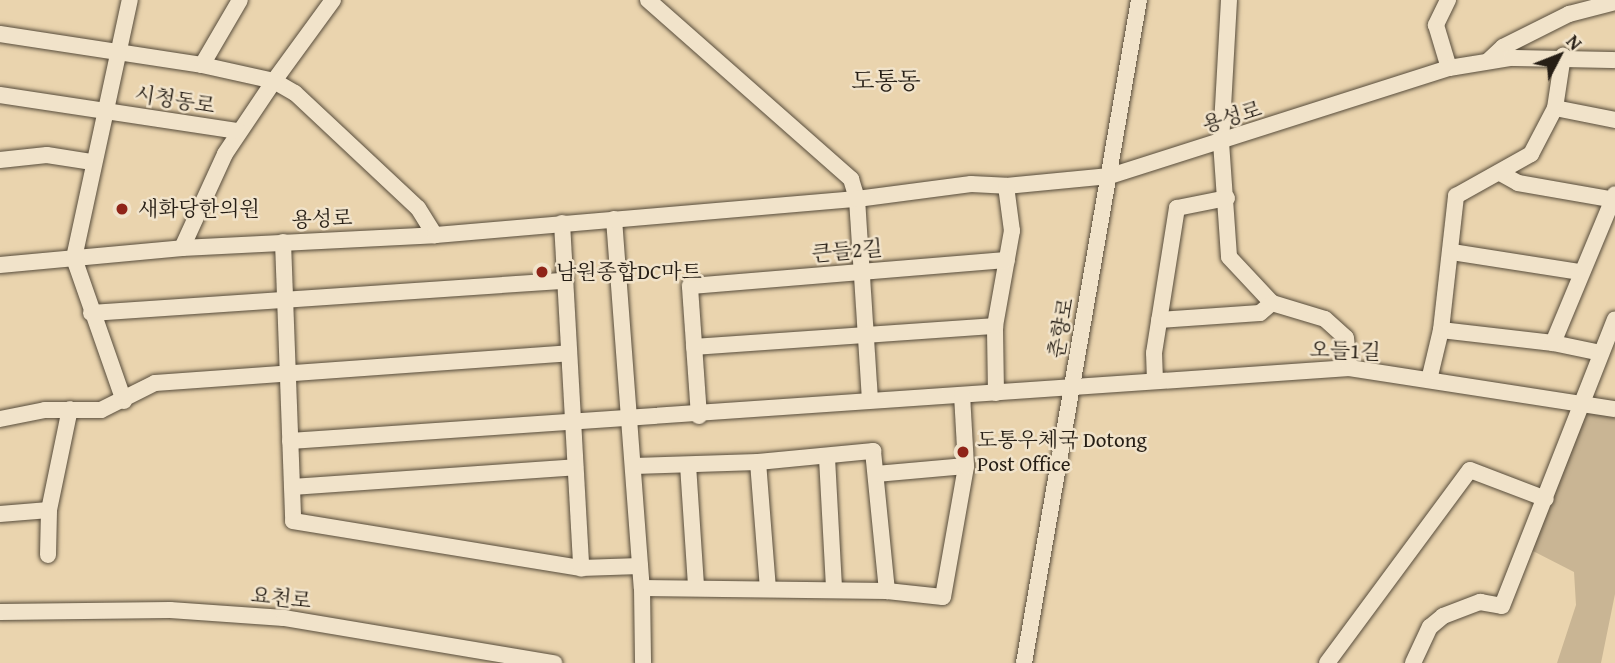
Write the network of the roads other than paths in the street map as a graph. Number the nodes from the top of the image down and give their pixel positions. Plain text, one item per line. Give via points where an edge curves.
1 (240, 0) edge
2 (333, 0) edge
3 (648, 0) edge
4 (1139, 0) edge
5 (1229, 0) edge
6 (1448, 0) edge
7 (126, 1) edge
8 (1615, 2) edge
9 (1567, 7) edge
10 (0, 34) edge
11 (117, 52) junction
12 (1563, 56) junction
13 (1615, 60) edge
14 (1489, 61) junction
15 (202, 65) junction
16 (1450, 68) junction
17 (274, 81) junction
18 (0, 95) edge
19 (1555, 108) junction
20 (106, 109) junction
21 (1615, 120) edge
22 (238, 131) junction
23 (1222, 142) junction
24 (0, 160) edge
25 (92, 162) junction
26 (1502, 174) junction
27 (1110, 176) junction
28 (1006, 186) junction
29 (1614, 197) edge
30 (1227, 198) junction
31 (857, 199) junction
32 (614, 219) junction
33 (562, 223) junction
34 (435, 235) junction
35 (283, 242) junction
36 (182, 248) junction
37 (1452, 253) junction
38 (74, 258) junction
39 (1007, 260) junction
40 (0, 265) edge
41 (860, 271) junction
42 (1580, 272) junction
43 (565, 281) junction
44 (285, 299) junction
45 (1272, 303) junction
46 (92, 313) junction
47 (1615, 319) edge
48 (1159, 320) junction
49 (995, 326) junction
50 (1441, 330) junction
51 (865, 337) junction
52 (1553, 343) junction
53 (694, 347) junction
54 (569, 353) junction
55 (1601, 354) junction
56 (1349, 368) junction
57 (287, 373) junction
58 (1429, 380) junction
59 (1155, 381) junction
60 (1072, 388) junction
61 (996, 393) junction
62 (962, 395) junction
63 (870, 400) junction
64 (124, 401) junction
65 (1584, 404) junction
66 (70, 409) junction
67 (1615, 409) edge
68 (699, 416) junction
69 (0, 419) edge
70 (629, 420) junction
71 (573, 422) junction
72 (290, 441) junction
73 (827, 458) junction
74 (758, 463) junction
75 (688, 465) junction
76 (634, 466) junction
77 (966, 466) junction
78 (575, 467) junction
79 (876, 474) junction
80 (292, 487) junction
81 (1546, 499) junction
82 (49, 510) junction
83 (0, 514) edge
84 (48, 555) dead end
85 (640, 566) junction
86 (581, 568) junction
87 (642, 587) junction
88 (696, 587) junction
89 (768, 588) junction
90 (834, 589) junction
91 (887, 591) junction
92 (0, 612) edge
93 (554, 663) edge
94 (643, 663) edge
95 (1024, 663) edge
96 (1327, 663) edge
97 (1413, 663) edge

1 - 15 street, 시청동로
2 - 17 street
3 - 31 street via 851,179
4 - 27 street, 춘향로
5 - 23 street
6 - 16 street via 1436,25
7 - 11 street, 시청동로
8 - 9 street
9 - 14 street via 1503,47
10 - 11 street, 시청동로
11 - 15 street, 시청동로
11 - 20 street, 시청동로
12 - 13 street, 용성로
12 - 14 street, 용성로
12 - 19 street
14 - 16 street, 용성로
15 - 17 street
16 - 23 street, 용성로
17 - 22 street
17 - 34 street via 295,93 418,208
18 - 20 street, 시청동로
19 - 21 street
19 - 26 street via 1531,154
20 - 22 street, 시청동로
20 - 25 street, 시청동로
22 - 36 street
23 - 27 street, 용성로
23 - 30 street
24 - 25 street via 47,155
25 - 38 street, 시청동로
26 - 29 street via 1518,183
26 - 37 street via 1456,196
27 - 28 street, 용성로
27 - 60 street, 춘향로
28 - 31 street, 용성로 via 971,184
28 - 39 street via 1012,231
29 - 42 street
30 - 45 street via 1229,257
30 - 48 street via 1177,208
31 - 32 street, 용성로
31 - 41 street
32 - 33 street, 용성로
32 - 70 street
33 - 34 street, 용성로
33 - 43 street
34 - 35 street, 용성로
35 - 36 street, 용성로
35 - 44 street
36 - 38 street, 용성로
37 - 42 street
37 - 50 street
38 - 40 street, 용성로
38 - 46 street
39 - 41 street, 큰들2길
39 - 49 street
41 - 51 street
41 - 53 street, 큰들2길 via 690,286
42 - 52 street
43 - 44 street
43 - 54 street
44 - 46 street
44 - 57 street
45 - 48 street via 1260,313
45 - 56 street via 1325,319 1346,338
46 - 64 street
47 - 55 street
48 - 59 street
49 - 51 street
49 - 61 street
50 - 52 street
50 - 58 street
51 - 53 street
51 - 63 street
52 - 55 street
53 - 68 street
54 - 57 street
54 - 71 street
55 - 65 street
56 - 58 street, 오들1길
56 - 59 street, 오들1길
57 - 64 street via 155,383
57 - 72 street
58 - 65 street, 오들1길
59 - 60 street, 오들1길
60 - 61 street, 오들1길
60 - 95 street, 춘향로
61 - 62 street, 오들1길
62 - 63 street, 오들1길
62 - 77 street
63 - 68 street, 오들1길
64 - 66 street via 101,410
65 - 67 street, 오들1길
65 - 81 street
66 - 69 street
66 - 82 street
68 - 70 street, 오들1길
70 - 71 street, 오들1길
70 - 76 street
71 - 72 street, 오들1길
71 - 78 street
72 - 80 street
73 - 74 street
73 - 79 street via 873,452
73 - 90 street
74 - 75 street
74 - 89 street
75 - 76 street
75 - 88 street
76 - 85 street
77 - 79 street
77 - 91 street via 943,597
78 - 80 street
78 - 86 street
79 - 91 street
80 - 86 street via 293,520
81 - 96 street via 1470,470
81 - 97 street via 1502,606 1480,602 1443,616 1430,627
82 - 83 street
82 - 84 street
85 - 86 street
85 - 87 street
87 - 88 street
87 - 94 street
88 - 89 street
89 - 90 street
90 - 91 street
92 - 93 street, 요천로 via 170,610 284,618

